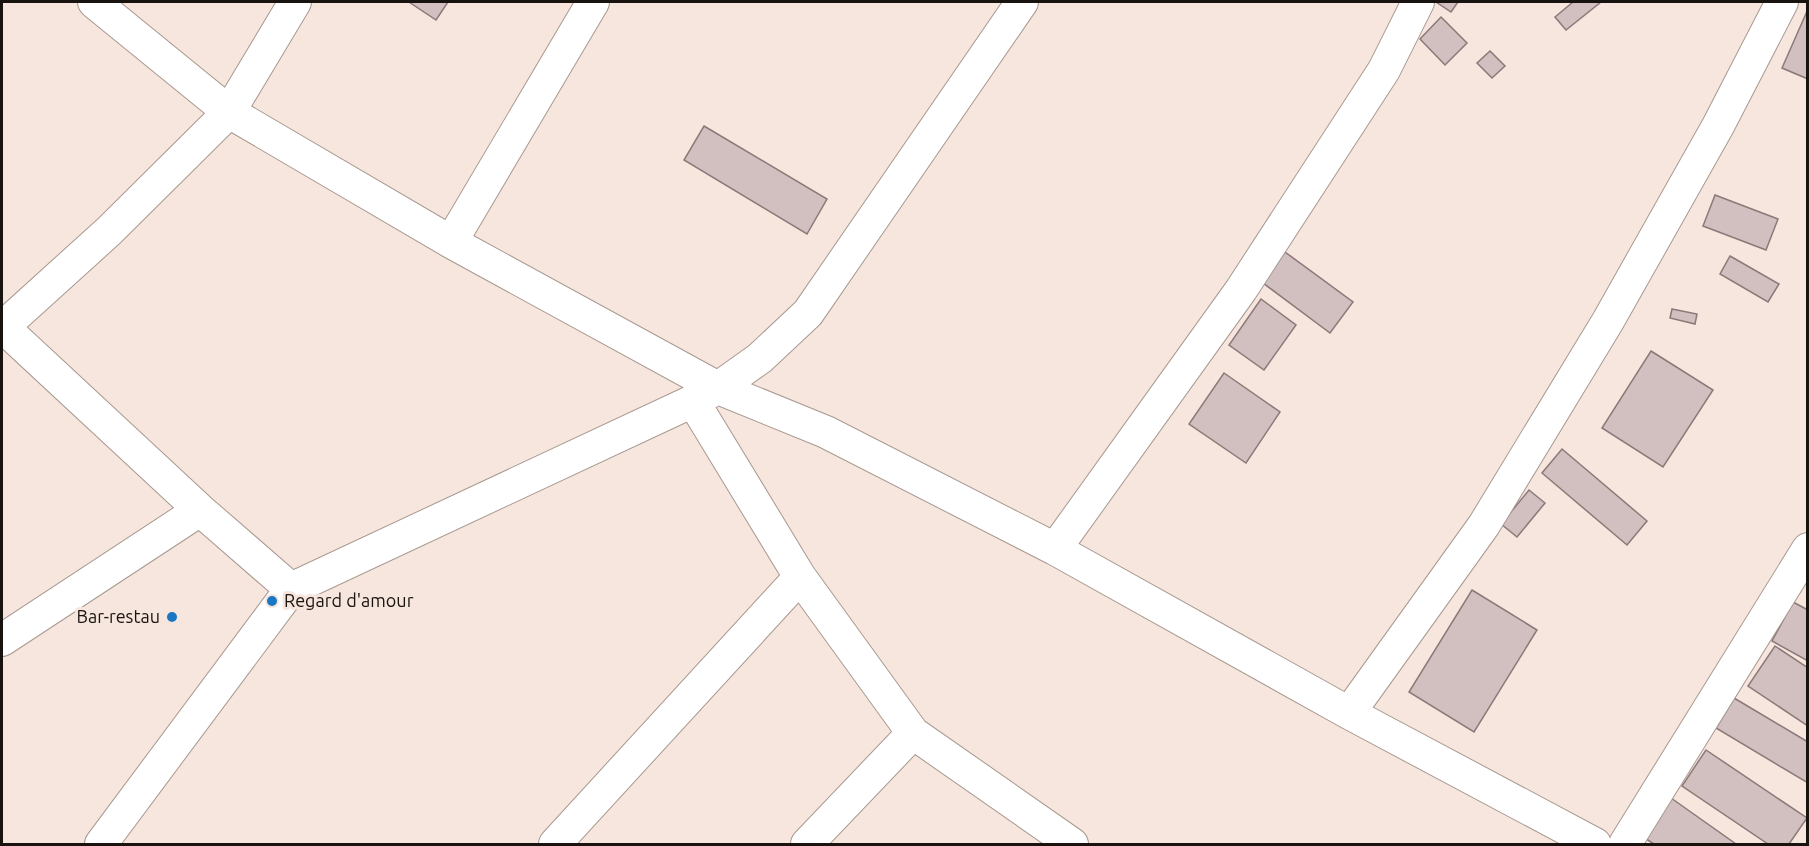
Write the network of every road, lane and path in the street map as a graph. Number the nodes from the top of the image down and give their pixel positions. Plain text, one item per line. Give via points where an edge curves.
1 (94, 2) edge
2 (295, 2) edge
3 (592, 2) edge
4 (1022, 2) edge
5 (1418, 2) edge
6 (1782, 2) edge
7 (229, 112) junction
8 (451, 242) junction
9 (2, 327) edge
10 (706, 394) junction
11 (200, 510) junction
12 (1055, 549) junction
13 (1807, 551) edge
14 (800, 577) junction
15 (291, 589) junction
16 (2, 640) edge
17 (1348, 713) junction
18 (913, 733) junction
19 (101, 844) edge
20 (555, 844) edge
21 (807, 844) edge
22 (1072, 844) edge
23 (1595, 844) edge
24 (1625, 844) edge

1 - 7 street
2 - 7 street
3 - 8 street
4 - 10 street via 808,313 760,358
5 - 12 street via 1384,70 1241,290
6 - 17 street via 1718,126 1608,321 1484,525
7 - 8 street
7 - 9 street via 109,231
8 - 10 street
9 - 11 street
10 - 12 street via 826,432
10 - 14 street
10 - 15 street
11 - 15 street
11 - 16 street
12 - 17 street
13 - 24 street
14 - 18 street
14 - 20 street
15 - 19 street
17 - 23 street
18 - 21 street
18 - 22 street

